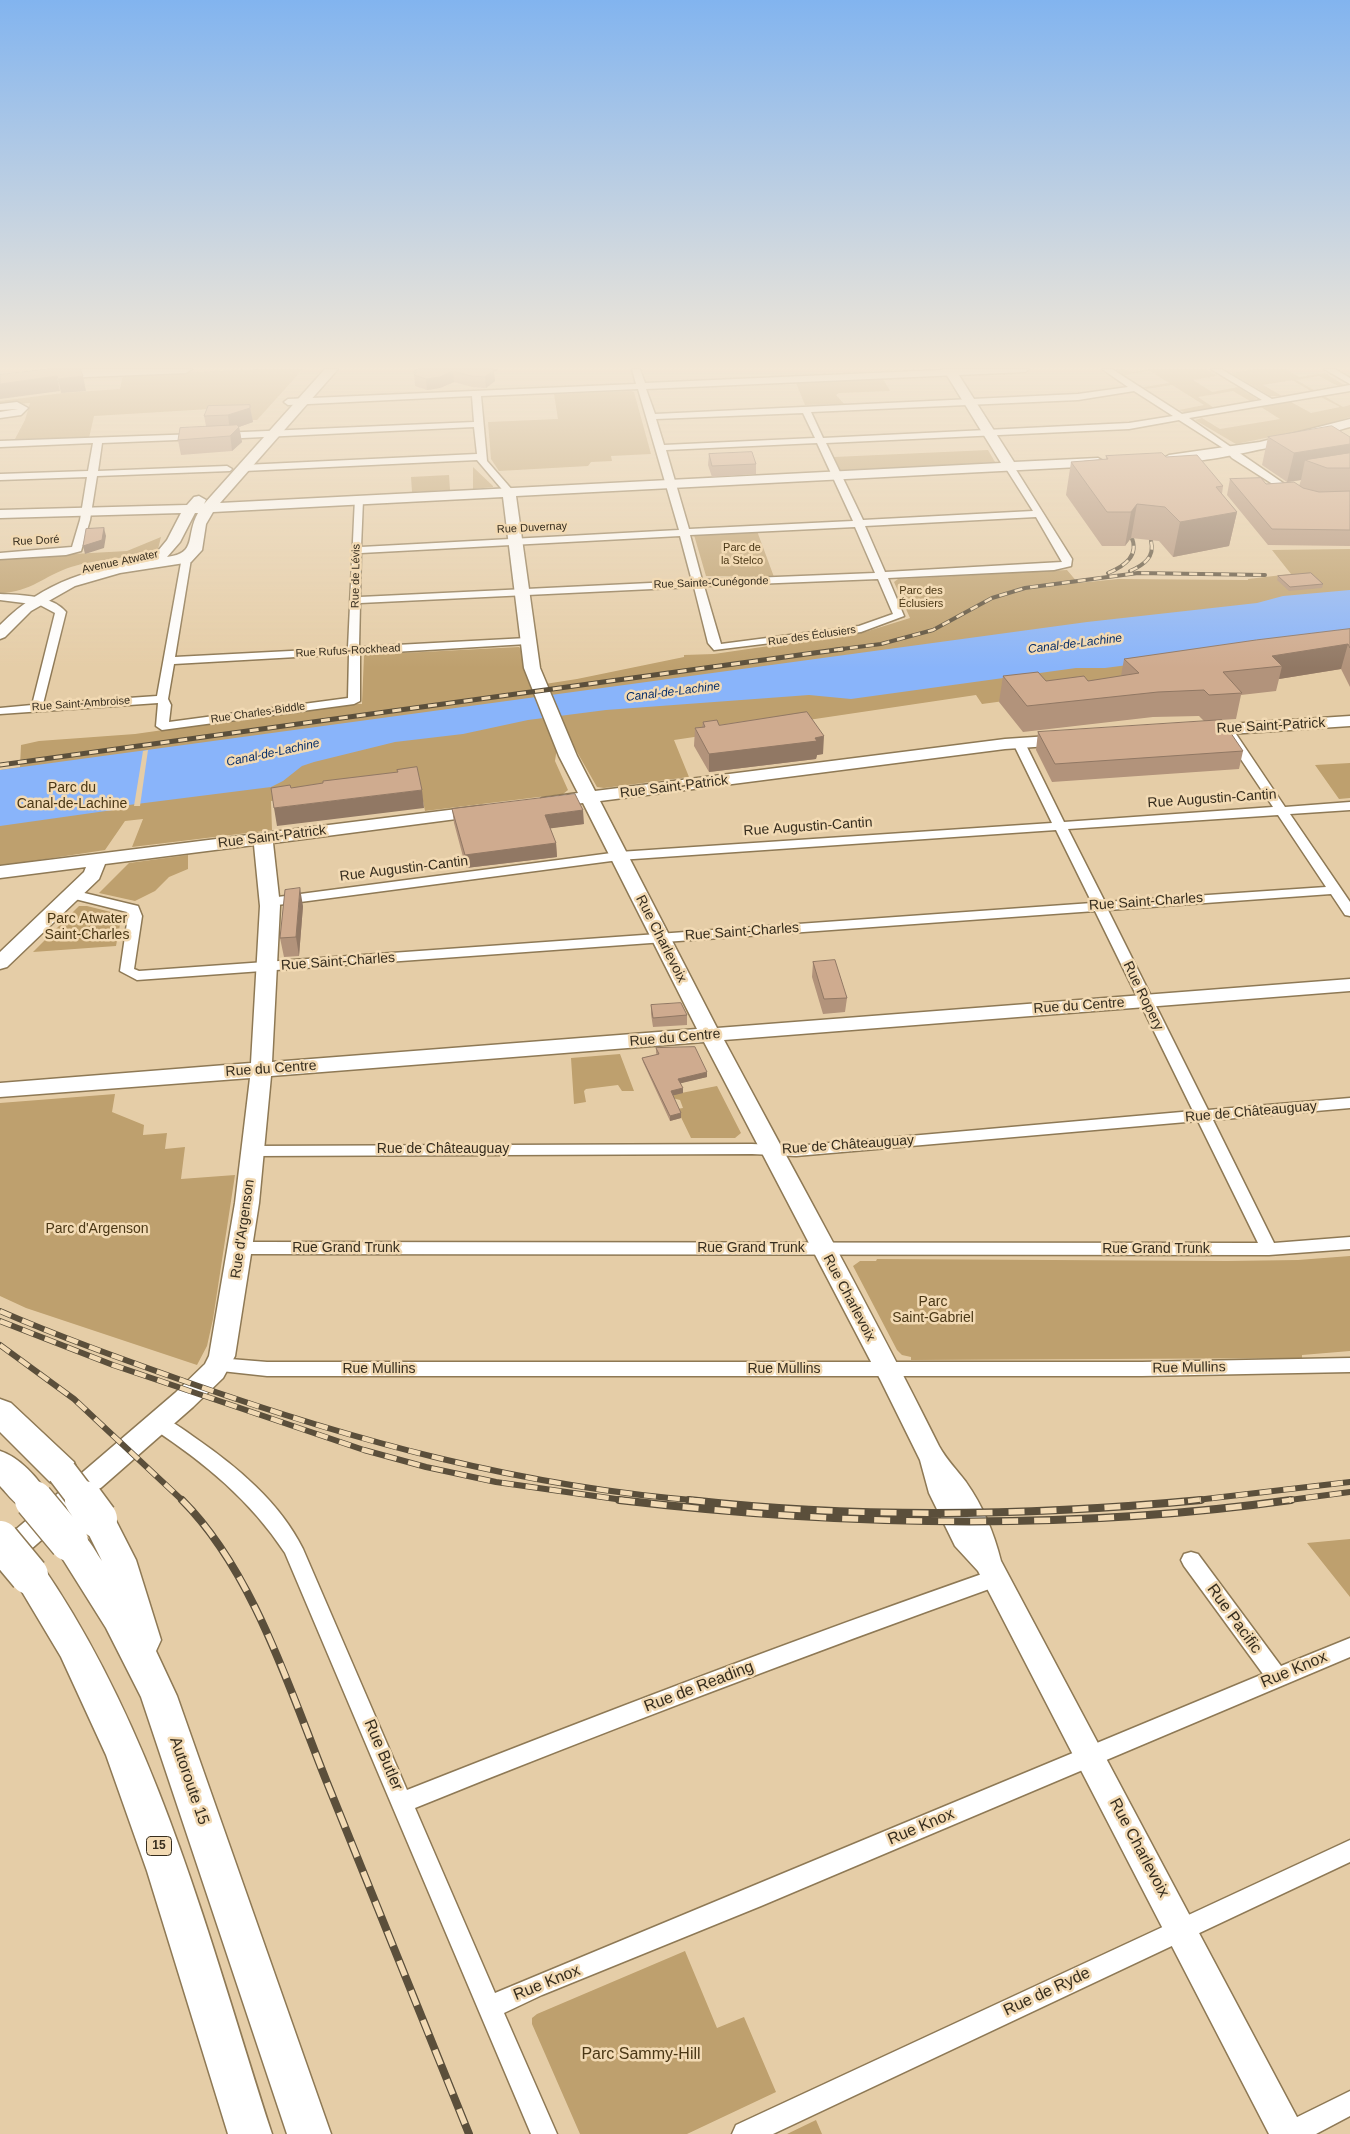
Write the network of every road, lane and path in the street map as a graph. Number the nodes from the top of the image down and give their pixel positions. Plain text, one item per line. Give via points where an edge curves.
1 (244, 468) edge
2 (93, 469) edge
3 (227, 469) joint
4 (486, 469) edge
5 (666, 469) edge
6 (832, 469) edge
7 (979, 469) edge
8 (1011, 469) edge
9 (1255, 469) edge
10 (92, 474) junction
11 (836, 476) junction
12 (0, 477) edge
13 (670, 484) junction
14 (1295, 485) edge
15 (1283, 487) junction
16 (509, 492) junction
17 (1301, 499) edge
18 (358, 500) junction
19 (208, 508) junction
20 (191, 509) junction
21 (86, 512) junction
22 (0, 514) edge
23 (1038, 514) junction
24 (859, 523) junction
25 (181, 530) junction
26 (683, 532) junction
27 (516, 541) junction
28 (356, 550) junction
29 (0, 556) edge
30 (160, 556) junction
31 (186, 559) junction
32 (882, 576) junction
33 (697, 582) junction
34 (522, 591) junction
35 (0, 598) edge
36 (28, 600) junction
37 (356, 600) junction
38 (0, 616) edge
39 (0, 634) edge
40 (527, 641) junction
41 (354, 651) junction
42 (168, 661) junction
43 (162, 699) junction
44 (354, 700) joint
45 (37, 707) junction
46 (0, 711) edge
47 (1350, 722) edge
48 (1226, 729) junction
49 (1184, 732) edge
50 (1077, 739) edge
51 (1018, 743) junction
52 (589, 797) junction
53 (531, 804) edge
54 (1350, 806) edge
55 (502, 808) edge
56 (1282, 810) junction
57 (1058, 826) junction
58 (262, 838) junction
59 (619, 856) junction
60 (96, 860) junction
61 (0, 872) edge
62 (1335, 890) junction
63 (72, 894) junction
64 (270, 902) junction
65 (1098, 906) junction
66 (1350, 912) edge
67 (661, 938) junction
68 (0, 963) edge
69 (267, 966) junction
70 (1350, 985) edge
71 (1145, 1001) junction
72 (711, 1035) junction
73 (262, 1070) junction
74 (0, 1090) edge
75 (1350, 1104) edge
76 (1203, 1116) junction
77 (772, 1150) junction
78 (254, 1151) junction
79 (1350, 1243) edge
80 (241, 1248) junction
81 (823, 1248) junction
82 (1269, 1249) junction
83 (218, 1365) junction
84 (1350, 1365) edge
85 (887, 1369) junction
86 (0, 1412) edge
87 (158, 1423) junction
88 (0, 1464) edge
89 (15, 1537) edge
90 (1191, 1560) dead end
91 (14, 1567) edge
92 (992, 1571) junction
93 (1350, 1647) edge
94 (1276, 1677) junction
95 (159, 1696) junction
96 (1091, 1756) junction
97 (403, 1802) junction
98 (1350, 1851) edge
99 (1181, 1929) junction
100 (491, 2007) junction
101 (1350, 2103) edge
102 (250, 2134) edge
103 (308, 2134) edge
104 (544, 2134) edge
105 (745, 2134) edge
106 (1289, 2134) edge

1 - 19 main road
2 - 10 street
3 - 10 street
3 - 20 main road, Avenue Atwater
4 - 16 street
5 - 13 street
6 - 11 street
7 - 11 main road
8 - 23 street
9 - 15 street
10 - 12 street
10 - 21 street
11 - 13 main road
11 - 24 street
13 - 16 main road
13 - 26 street
14 - 15 street
15 - 17 street
16 - 18 main road
16 - 27 main road, Rue Charlevoix
18 - 19 main road
18 - 28 street, Rue de Lévis
19 - 20 main road
19 - 31 main road via 199,524 195,550
20 - 21 main road
20 - 25 main road, Avenue Atwater
21 - 22 main road
21 - 29 street, Rue Doré via 78,548 73,551
23 - 24 street, Rue Duvernay
23 - 32 street, Rue Sainte-Cunégonde via 1067,559 1066,564
24 - 26 street, Rue Duvernay
24 - 32 street
25 - 30 main road, Avenue Atwater
25 - 31 main road via 181,550
26 - 27 street, Rue Duvernay
26 - 33 street
27 - 28 street, Rue Duvernay
27 - 34 main road, Rue Charlevoix
28 - 37 street, Rue de Lévis
30 - 31 main road
30 - 36 main road, Avenue Atwater via 80,570 46,584
31 - 36 main road, Avenue Atwater via 98,574
31 - 42 street
32 - 33 street, Rue Sainte-Cunégonde
32 - 33 street, Rue des Éclusiers via 898,616 861,629 724,648 715,646
33 - 34 street, Rue Sainte-Cunégonde
34 - 37 street, Rue Sainte-Cunégonde
34 - 40 main road, Rue Charlevoix
35 - 36 street
36 - 38 main road, Avenue Atwater
36 - 39 main road, Avenue Atwater
36 - 45 street via 55,606 61,612
37 - 41 street, Rue de Lévis
40 - 41 street, Rue Rufus-Rockhead
40 - 52 main road, Rue Charlevoix via 533,673 542,696
41 - 42 street, Rue Rufus-Rockhead
41 - 44 street, Rue de Lévis
42 - 43 street
43 - 44 street, Rue Charles-Biddle via 165,705 162,726
43 - 45 street, Rue Saint-Ambroise
45 - 46 street, Rue Saint-Ambroise
47 - 48 main road, Rue Saint-Patrick
48 - 49 main road, Rue Saint-Patrick
48 - 56 street
50 - 51 main road, Rue Saint-Patrick
51 - 52 main road, Rue Saint-Patrick
51 - 57 street, Rue Ropery
52 - 53 main road, Rue Saint-Patrick
52 - 59 main road, Rue Charlevoix
54 - 56 street, Rue Augustin-Cantin
55 - 58 main road, Rue Saint-Patrick
56 - 57 street, Rue Augustin-Cantin
56 - 62 street
57 - 59 street, Rue Augustin-Cantin
57 - 65 street, Rue Ropery
58 - 60 main road, Rue Saint-Patrick
58 - 64 main road, Rue d'Argenson
59 - 64 street, Rue Augustin-Cantin
59 - 67 main road, Rue Charlevoix
60 - 61 main road, Rue Saint-Patrick
60 - 63 main road via 93,873
62 - 65 street, Rue Saint-Charles
62 - 66 street
63 - 68 main road
63 - 69 street, Rue Saint-Charles via 126,906 134,911 127,969 132,975
64 - 69 main road, Rue d'Argenson
65 - 67 street, Rue Saint-Charles
65 - 71 street, Rue Ropery
67 - 69 street, Rue Saint-Charles
67 - 72 main road, Rue Charlevoix
69 - 73 main road, Rue d'Argenson
70 - 71 main road, Rue du Centre
71 - 72 main road, Rue du Centre
71 - 76 street, Rue Ropery
72 - 73 main road, Rue du Centre
72 - 77 main road, Rue Charlevoix
73 - 74 main road, Rue du Centre
73 - 78 main road, Rue d'Argenson
75 - 76 street, Rue de Châteauguay
76 - 77 street, Rue de Châteauguay via 819,1149
76 - 82 street, Rue Ropery
77 - 78 street, Rue de Châteauguay
77 - 81 main road, Rue Charlevoix
78 - 80 main road, Rue d'Argenson
79 - 82 street, Rue Grand Trunk
80 - 81 street, Rue Grand Trunk
80 - 83 main road, Rue d'Argenson via 227,1337
81 - 82 street, Rue Grand Trunk
81 - 85 main road, Rue Charlevoix
83 - 85 street, Rue Mullins via 267,1369
83 - 87 main road, Rue d'Argenson
84 - 85 street, Rue Mullins
85 - 92 main road, Rue Charlevoix via 933,1460 942,1494 965,1538
86 - 95 highway, bridge via 62,1472 98,1519 119,1560
87 - 89 main road, Rue d'Argenson
87 - 97 street, Rue Butler via 229,1471 282,1530 308,1579
88 - 95 highway, Autoroute 15, bridge via 69,1542 103,1591
89 - 91 highway, 15, bridge
90 - 94 street, Rue Pacific
91 - 102 highway, 15 via 58,1618 105,1704 140,1790
92 - 96 main road, Rue Charlevoix
92 - 97 street, Rue de Reading via 904,1610 589,1728
93 - 94 street, Rue Knox
94 - 96 street, Rue Knox
95 - 103 highway, Autoroute 15
96 - 99 main road, Rue Charlevoix
96 - 100 street, Rue Knox via 534,1986
97 - 100 street, Rue Butler
98 - 99 street, Rue de Ryde
99 - 105 street, Rue de Ryde
99 - 106 main road, Rue Charlevoix
100 - 104 street, Rue Butler
101 - 106 street

